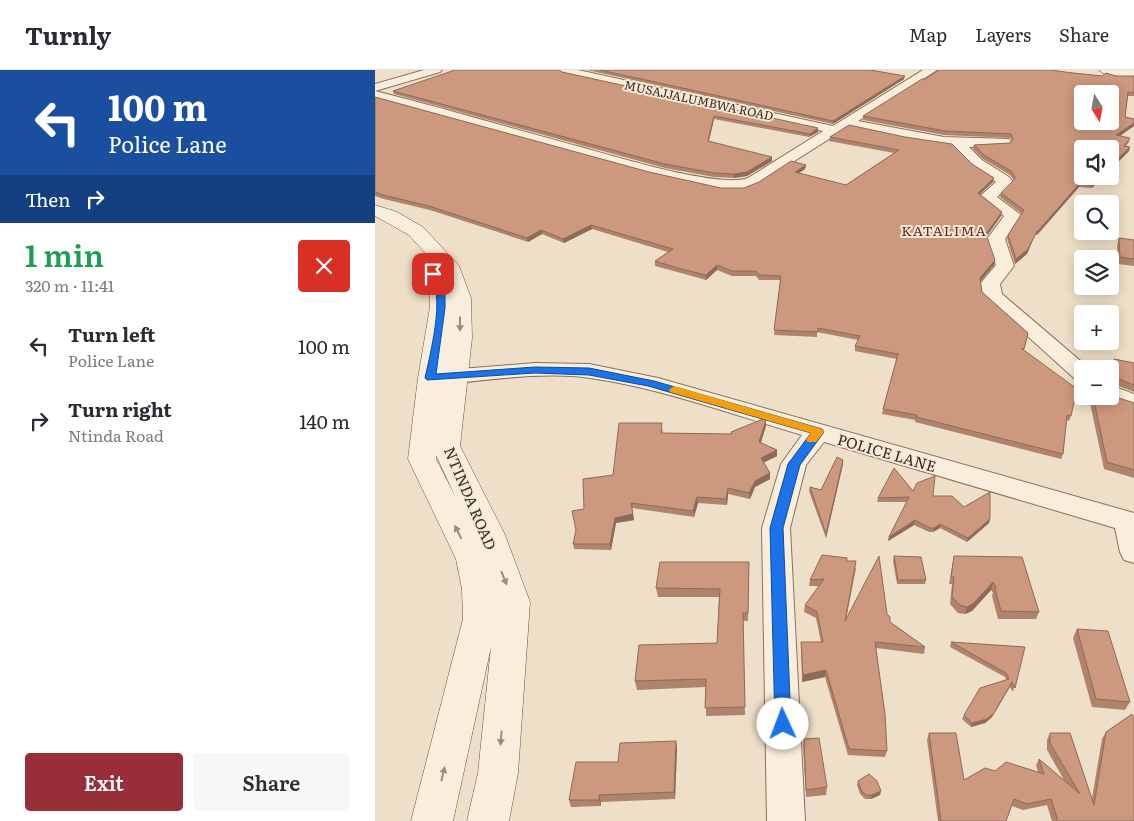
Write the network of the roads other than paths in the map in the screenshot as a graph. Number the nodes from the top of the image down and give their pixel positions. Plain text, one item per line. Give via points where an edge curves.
1 (436, 70) edge
2 (563, 70) edge
3 (931, 70) edge
4 (1105, 70) edge
5 (1134, 74) edge
6 (375, 88) edge
7 (375, 95) edge
8 (841, 126) junction
9 (1004, 142) edge
10 (957, 143) junction
11 (375, 210) edge
12 (375, 221) edge
13 (1074, 366) edge
14 (443, 377) junction
15 (1119, 396) edge
16 (1134, 402) edge
17 (818, 432) junction
18 (1131, 522) edge
19 (1134, 552) edge
20 (432, 821) edge
21 (488, 821) edge
22 (787, 821) edge

1 - 6 street
2 - 8 street, MUSAJJALUMBWA ROAD
3 - 8 street
4 - 5 main road
7 - 8 street via 650,170 730,186 747,184
8 - 10 street, MUSAJJALUMBWA ROAD
9 - 10 street, MUSAJJALUMBWA ROAD
10 - 13 street via 977,163 1004,180 987,197 1013,216 996,239 1005,266 990,284 993,296
11 -> 14 main road, NTINDA ROAD via 416,231 449,266 460,298 460,338
12 - 14 main road, NTINDA ROAD via 400,236 422,258 441,292 437,341
14 - 17 street, POLICE LANE via 535,370 589,372 650,383
20 -> 14 main road, NTINDA ROAD via 480,619 479,589 472,559 422,459
14 -> 21 main road, NTINDA ROAD via 446,446 489,534 513,602 498,773
15 - 16 street
17 - 18 street, POLICE LANE
17 - 22 street via 794,464 776,528
18 - 19 street

